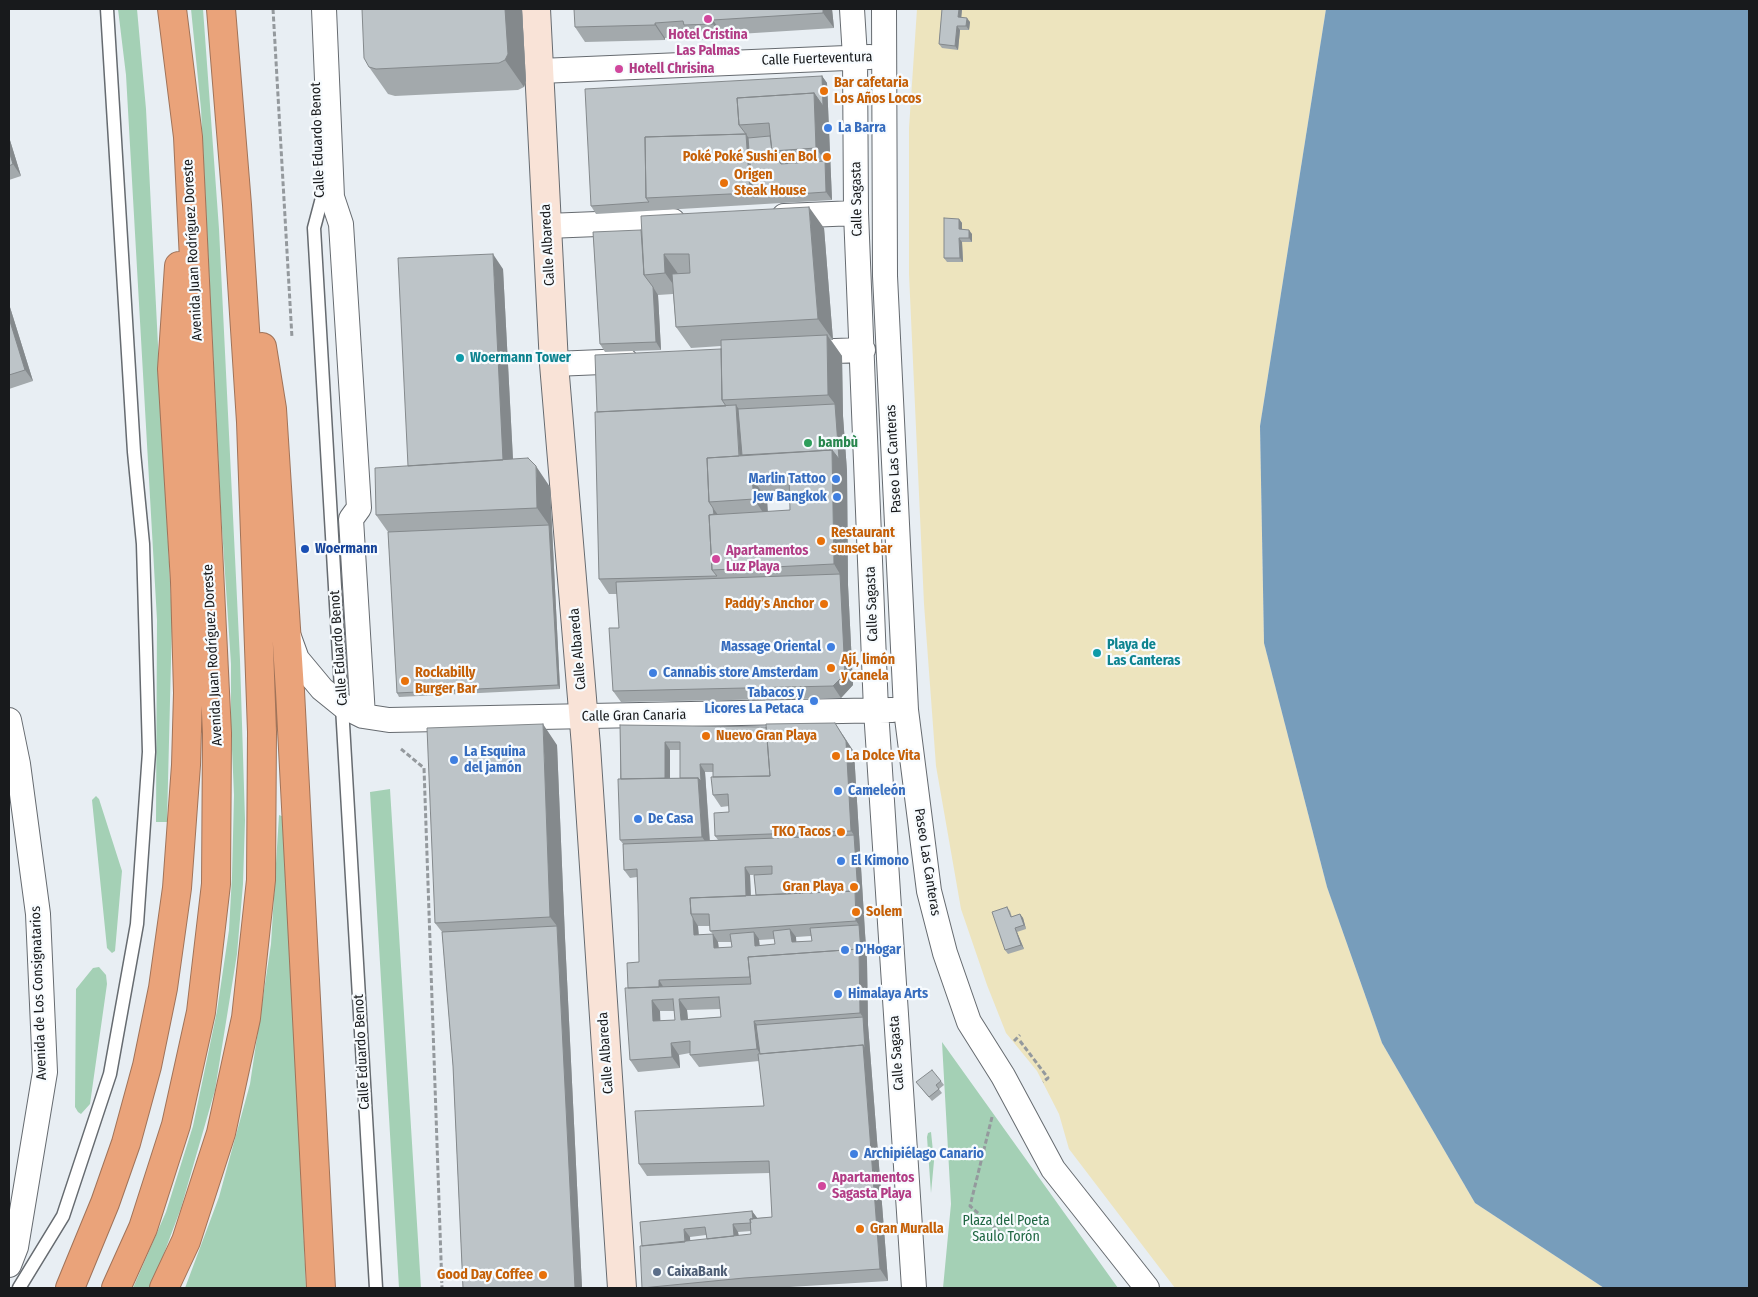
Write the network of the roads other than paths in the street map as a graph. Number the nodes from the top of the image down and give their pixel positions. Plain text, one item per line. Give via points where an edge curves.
1 (107, 9) edge
2 (172, 9) edge
3 (221, 9) edge
4 (313, 9) edge
5 (324, 9) edge
6 (536, 9) edge
7 (852, 9) edge
8 (884, 9) edge
9 (855, 57) junction
10 (884, 57) junction
11 (540, 71) junction
12 (188, 137) junction
13 (323, 194) joint
14 (237, 206) junction
15 (856, 213) junction
16 (759, 217) edge
17 (691, 220) edge
18 (547, 226) junction
19 (863, 350) junction
20 (785, 354) edge
21 (649, 360) edge
22 (554, 364) junction
23 (284, 623) junction
24 (876, 710) junction
25 (906, 710) junction
26 (353, 711) junction
27 (584, 717) junction
28 (9, 720) edge
29 (9, 1265) edge
30 (19, 1288) edge
31 (70, 1288) edge
32 (116, 1288) edge
33 (164, 1288) edge
34 (321, 1288) edge
35 (376, 1288) edge
36 (622, 1288) edge
37 (914, 1288) edge
38 (1147, 1288) edge

1 - 30 lane via 134,452 143,544 148,752 137,924 110,1074 63,1216
2 - 12 highway, Avenida Juan Rodríguez Doreste
3 - 14 highway
4 - 13 street, Calle Eduardo Benot
5 - 26 street, Calle Eduardo Benot via 332,197 341,224 359,508 351,520
6 - 11 street, Calle Albareda
7 - 9 street, Calle Sagasta
8 - 10 street, Paseo Las Canteras
9 - 10 street, Calle Fuerteventura
9 - 11 street, Calle Fuerteventura
9 - 15 street, Calle Sagasta
10 - 25 street, Paseo Las Canteras via 885,276
11 - 18 street, Calle Albareda
12 - 31 highway via 172,369 186,582 188,693 177,888 163,988 147,1066 126,1143
12 - 32 highway, Avenida Juan Rodríguez Doreste via 217,733 216,884 201,1012 176,1125 143,1228
13 - 26 lane, Calle Eduardo Benot via 314,228
14 - 23 highway via 272,409
14 - 33 highway via 252,442 262,732 261,880 246,1018 221,1132 186,1240
15 - 16 street
15 - 19 street, Calle Sagasta
17 - 18 street
18 - 22 street, Calle Albareda
19 - 20 street
19 - 24 street, Calle Sagasta
21 - 22 street
22 - 27 street, Calle Albareda
23 - 26 street via 297,659 322,689
23 - 34 highway
24 - 25 street, Calle Gran Canaria
24 - 27 street, Calle Gran Canaria
24 - 37 street, Calle Sagasta
25 - 38 street, Paseo Las Canteras via 929,891 945,952 969,1022 1003,1076 1053,1169
26 - 27 street, Calle Gran Canaria via 389,720
26 - 35 lane, Calle Eduardo Benot
27 - 36 street, Calle Albareda
28 - 29 street, Avenida de Los Consignatarios via 38,914 45,1072 16,1247

